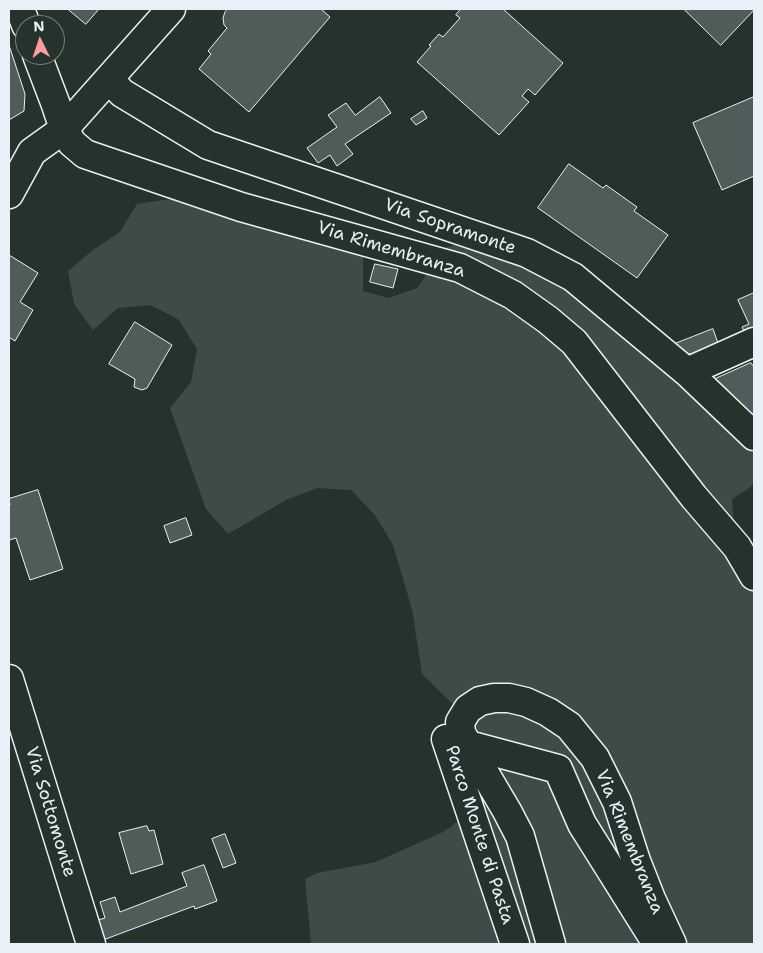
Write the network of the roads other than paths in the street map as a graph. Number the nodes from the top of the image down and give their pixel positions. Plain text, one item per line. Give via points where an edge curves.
1 (171, 9) edge
2 (41, 65) edge
3 (109, 78) junction
4 (64, 129) junction
5 (20, 151) edge
6 (9, 194) edge
7 (754, 342) edge
8 (687, 372) junction
9 (754, 436) edge
10 (754, 576) edge
11 (9, 680) edge
12 (466, 744) junction
13 (91, 944) edge
14 (515, 944) edge
15 (551, 944) edge
16 (657, 944) edge
17 (672, 944) edge

1 - 3 street
2 - 4 street, Via Rimembranza
3 - 4 street
3 - 8 street, Via Sopramonte via 122,93 208,145 526,253 573,277
4 - 5 street
4 - 10 street, Via Rimembranza via 72,143 85,154 241,207 460,268 513,295 574,342 694,498 736,547
5 - 6 street
7 - 8 street
8 - 9 street, Via Sopramonte
11 - 13 street, Via Sottomonte
12 - 14 street, Parco Monte di Pasta via 446,739
12 - 15 street, Via Rimembranza via 520,836
12 - 16 street, Parco Monte di Pasta via 558,769 582,824
12 - 17 street, Via Rimembranza via 460,733 460,722 468,709 480,701 494,698 526,702 569,726 595,758 617,802 636,861

